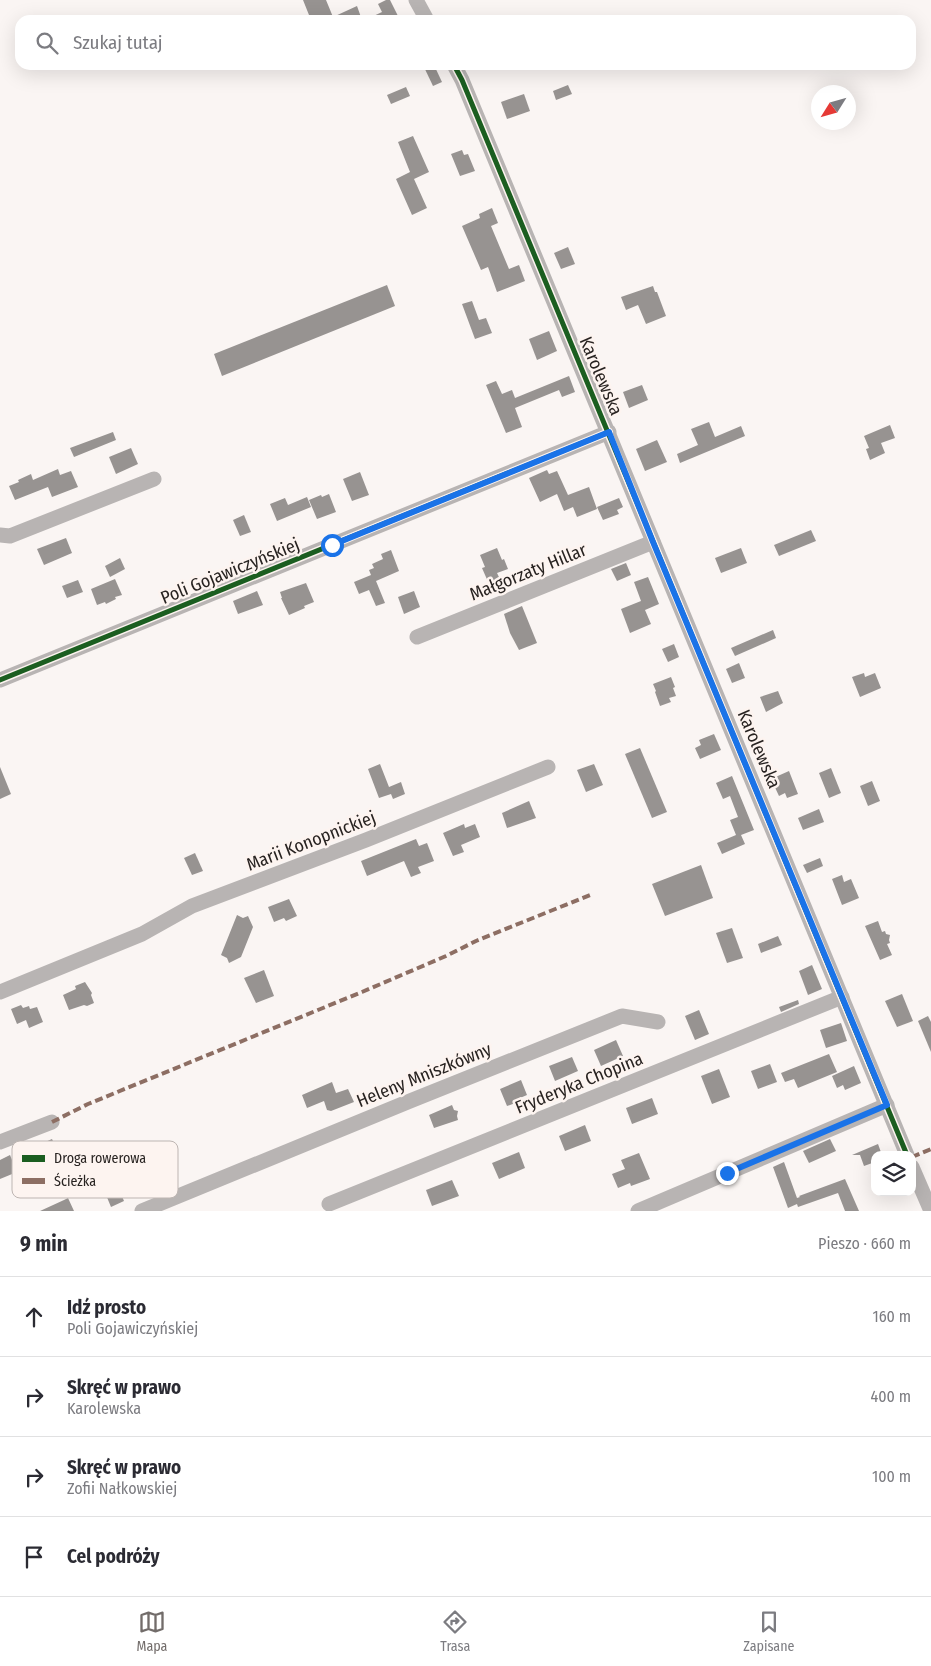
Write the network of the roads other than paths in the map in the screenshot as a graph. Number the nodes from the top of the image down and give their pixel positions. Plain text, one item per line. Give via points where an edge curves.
1 (416, 0) edge
2 (424, 15) edge
3 (457, 70) edge
4 (609, 432) junction
5 (154, 479) dead end
6 (0, 535) edge
7 (653, 542) junction
8 (417, 637) dead end
9 (0, 680) edge
10 (548, 767) dead end
11 (0, 992) edge
12 (842, 997) junction
13 (658, 1022) dead end
14 (887, 1105) junction
15 (52, 1122) dead end
16 (0, 1142) edge
17 (905, 1151) edge
18 (916, 1176) edge
19 (178, 1196) edge
20 (173, 1198) edge
21 (329, 1204) dead end
22 (142, 1211) edge
23 (638, 1211) edge
24 (931, 1211) edge

1 - 2 street
3 - 4 street, Karolewska
4 - 7 street, Karolewska
4 - 9 street, Poli Gojawiczyńskiej
5 - 6 street via 10,536
7 - 8 street, Małgorzaty Hillar
7 - 12 street, Karolewska
10 - 11 street, Marii Konopnickiej via 192,906 142,934
12 - 14 street, Karolewska
12 - 21 street, Fryderyka Chopina
13 - 19 street, Heleny Mniszkówny via 622,1016
14 - 17 street, Karolewska
14 - 23 street
15 - 16 street
18 - 24 street
20 - 22 street, Heleny Mniszkówny

